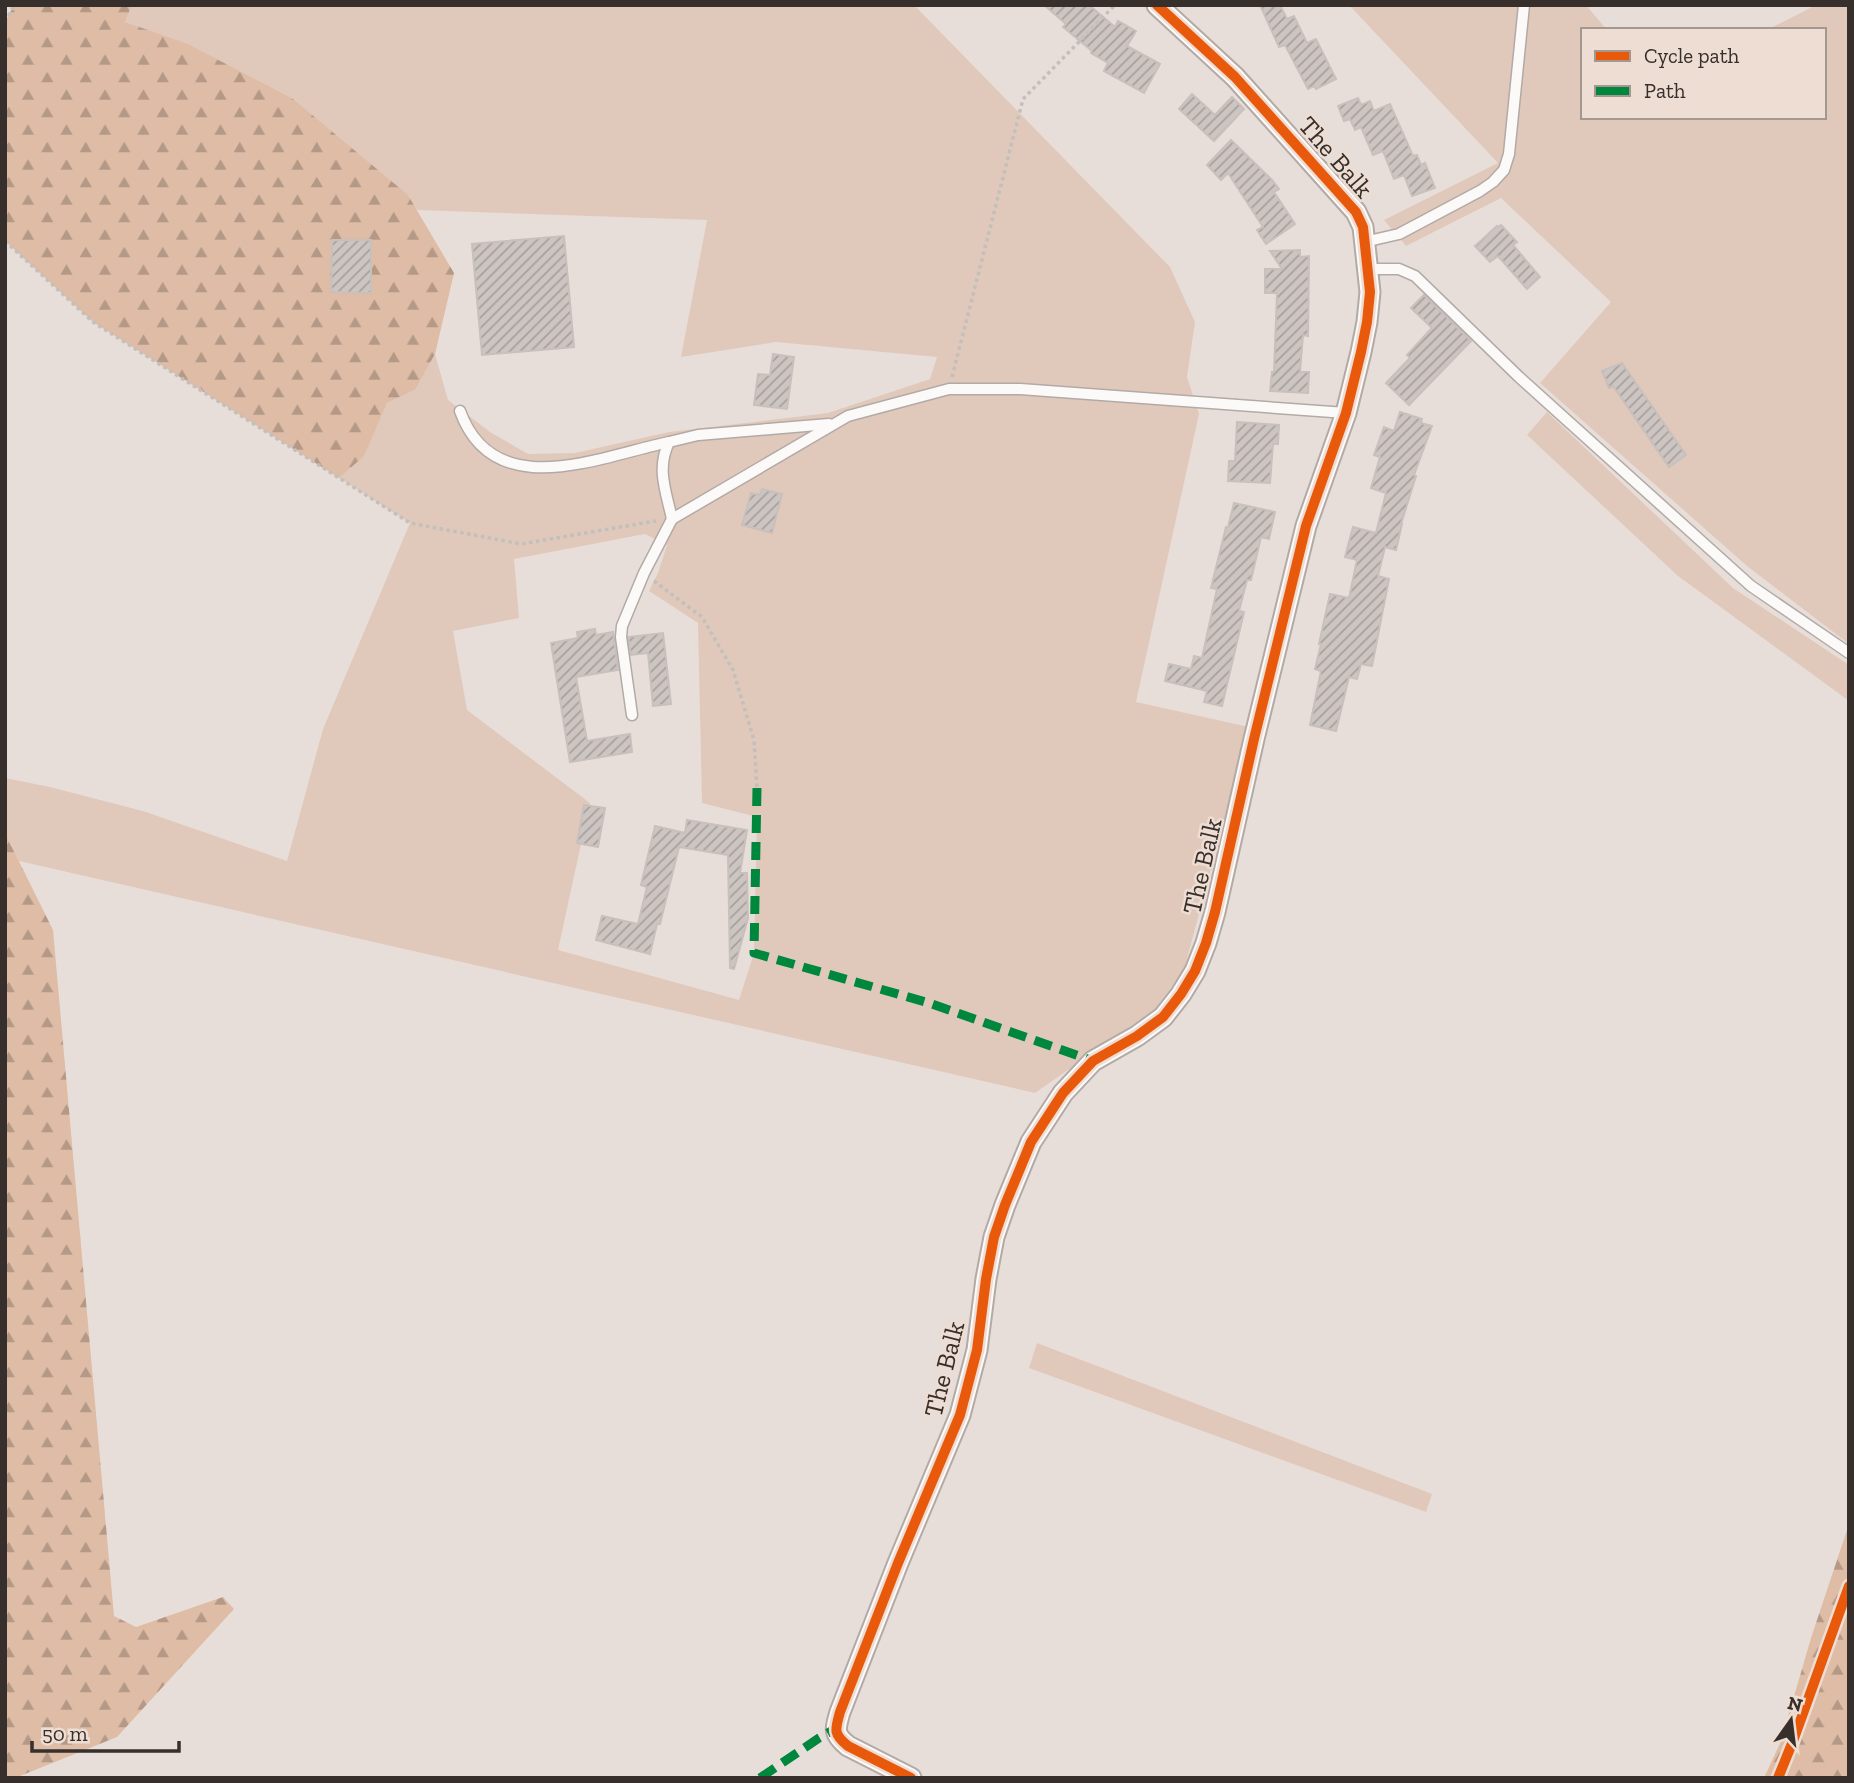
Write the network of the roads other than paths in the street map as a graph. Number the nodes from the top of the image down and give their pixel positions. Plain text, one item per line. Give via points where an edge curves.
1 (1157, 5) edge
2 (1524, 5) edge
3 (1364, 242) junction
4 (1367, 269) junction
5 (460, 411) dead end
6 (1346, 413) junction
7 (835, 424) junction
8 (669, 442) junction
9 (672, 519) junction
10 (1849, 653) edge
11 (632, 715) dead end
12 (911, 1778) edge

1 - 3 street, The Balk via 1235,77 1344,197 1363,227
2 - 3 lane via 1504,170 1487,187 1399,234
3 - 4 street, The Balk
4 - 6 street, The Balk via 1367,322
4 - 10 lane via 1399,269 1415,276 1519,377 1751,586
5 - 8 lane via 479,445 524,467 557,468
6 - 7 lane via 1020,389 949,389 848,416
6 - 12 street, The Balk via 1306,526 1206,943 1195,971 1163,1017 1093,1061 1063,1093 1031,1142 994,1237 977,1350 960,1415 840,1712 835,1729 839,1739
7 - 8 lane via 698,435
7 - 9 lane
8 - 9 lane via 661,471
9 - 11 lane via 622,626

